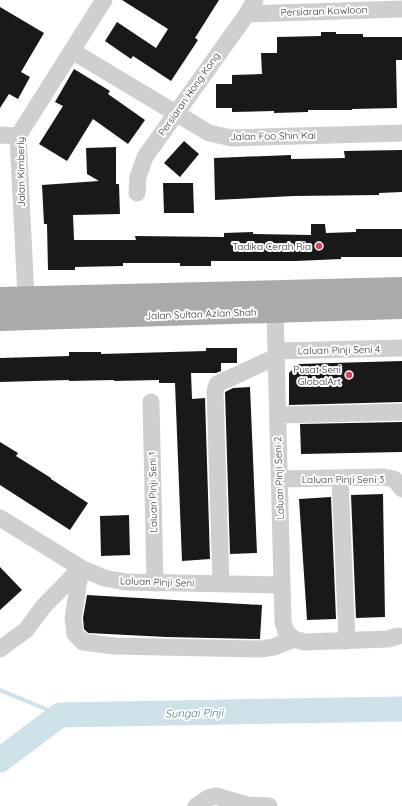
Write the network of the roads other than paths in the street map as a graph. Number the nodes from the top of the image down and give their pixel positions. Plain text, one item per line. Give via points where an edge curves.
1 (104, 0) edge
2 (251, 7) edge
3 (402, 9) edge
4 (72, 51) junction
5 (175, 113) junction
6 (402, 133) edge
7 (0, 135) edge
8 (18, 136) junction
9 (137, 194) dead end
10 (402, 288) edge
11 (26, 297) junction
12 (0, 298) edge
13 (402, 308) edge
14 (275, 312) junction
15 (170, 315) junction
16 (0, 320) edge
17 (402, 348) edge
18 (276, 354) junction
19 (151, 402) dead end
20 (402, 412) edge
21 (278, 415) junction
22 (340, 478) junction
23 (279, 479) junction
24 (402, 489) edge
25 (1, 520) edge
26 (81, 568) junction
27 (155, 583) junction
28 (220, 584) junction
29 (282, 585) junction
30 (401, 636) edge
31 (294, 639) junction
32 (346, 640) junction
33 (0, 649) edge
34 (196, 806) edge
35 (269, 806) edge

1 - 4 street, Jalan Kimberly
2 - 3 street, Persiaran Kowloon
2 - 5 street, Persiaran Hong Kong
4 - 5 street, Jalan Foo Shin Kai
4 - 8 street, Jalan Kimberly
5 - 6 street, Jalan Foo Shin Kai via 209,133 232,138
5 - 9 street, Persiaran Hong Kong via 145,157 138,177
7 - 8 street
8 - 11 street, Jalan Kimberly
10 - 11 main road, Jalan Sultan Azlan Shah
11 - 12 main road, Jalan Sultan Azlan Shah
11 - 15 street via 29,302 42,308 112,308
13 - 14 main road, Jalan Sultan Azlan Shah
14 - 15 main road, Jalan Sultan Azlan Shah
14 - 18 street, Laluan Pinji Seni 2
15 - 16 main road, Jalan Sultan Azlan Shah
17 - 18 street, Laluan Pinji Seni 4
18 - 21 street, Laluan Pinji Seni 2
18 - 28 street via 217,384 215,391
19 - 27 street, Laluan Pinji Seni 1
20 - 21 street
21 - 23 street, Laluan Pinji Seni 2
22 - 23 street, Laluan Pinji Seni 3
22 - 24 street, Laluan Pinji Seni 3 via 383,477 394,479
22 - 32 street
23 - 29 street, Laluan Pinji Seni 2
25 - 26 street, Laluan Pinji Seni
26 - 27 street, Laluan Pinji Seni via 104,578
26 - 31 street via 73,618 75,634 83,642 114,646 261,649
26 - 33 street via 43,607 26,630
27 - 28 street, Laluan Pinji Seni
28 - 29 street, Laluan Pinji Seni
29 - 31 street, Laluan Pinji Seni 2 via 283,622 286,632
30 - 32 street via 388,639
31 - 32 street via 304,642
34 - 35 street via 216,796 247,805

